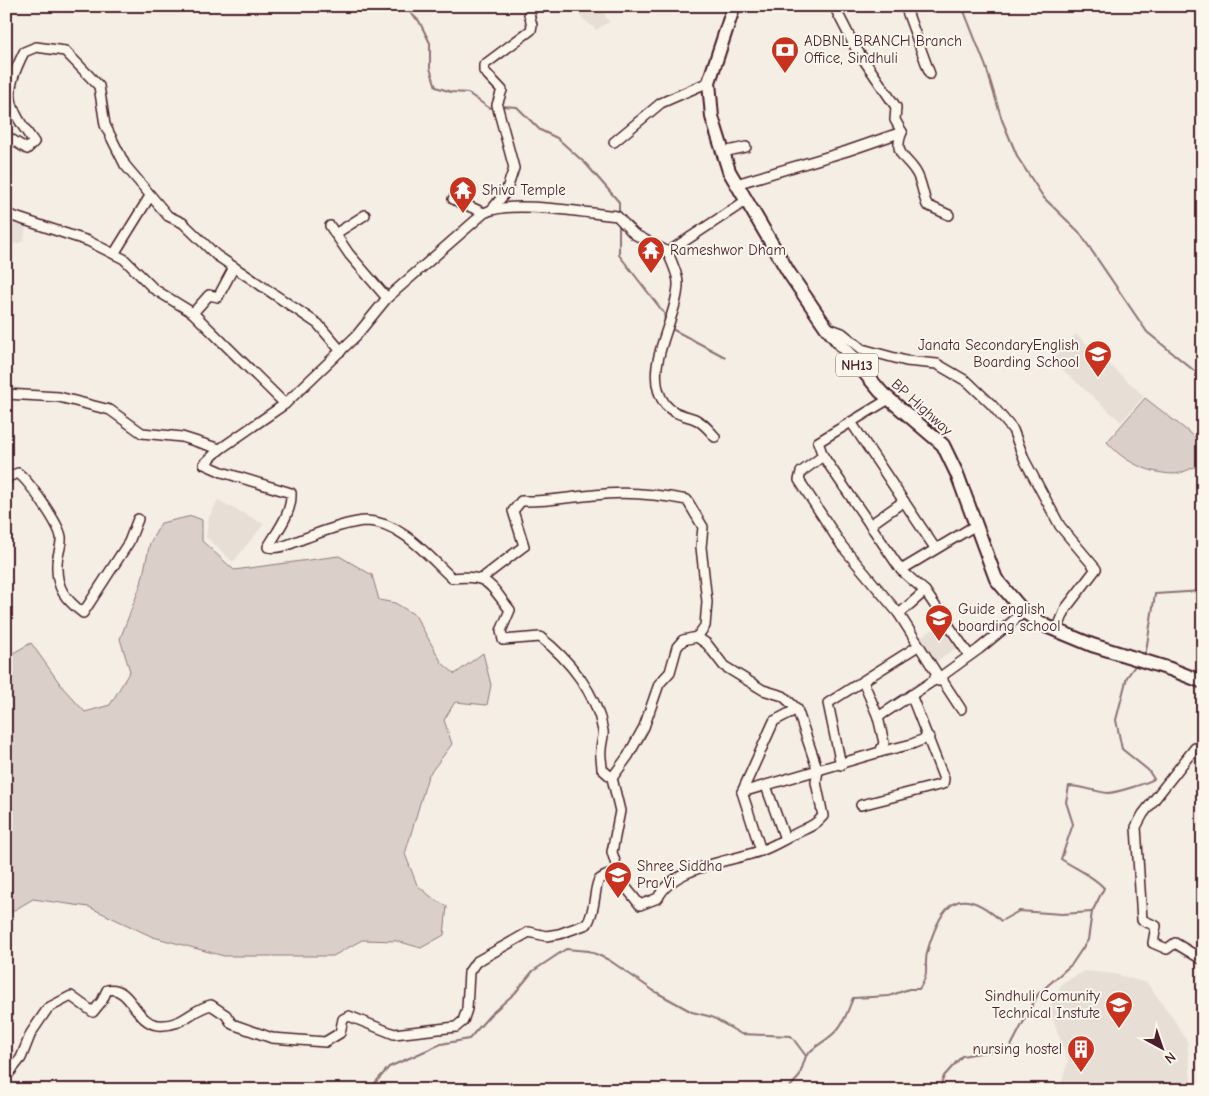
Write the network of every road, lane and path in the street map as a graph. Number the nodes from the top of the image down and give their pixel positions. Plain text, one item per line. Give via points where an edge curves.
1 (534, 6) edge
2 (734, 6) edge
3 (834, 6) edge
4 (905, 6) edge
5 (930, 74) dead end
6 (709, 82) junction
7 (902, 132) junction
8 (6, 136) edge
9 (614, 142) dead end
10 (746, 148) dead end
11 (723, 152) junction
12 (736, 184) junction
13 (150, 196) junction
14 (453, 200) dead end
15 (747, 200) junction
16 (493, 208) junction
17 (484, 212) junction
18 (6, 214) edge
19 (365, 215) dead end
20 (949, 215) dead end
21 (668, 252) junction
22 (114, 254) junction
23 (234, 267) junction
24 (387, 298) junction
25 (193, 312) junction
26 (826, 327) junction
27 (341, 351) junction
28 (6, 394) edge
29 (888, 399) junction
30 (285, 404) junction
31 (852, 422) junction
32 (714, 437) dead end
33 (220, 449) junction
34 (823, 456) junction
35 (6, 482) edge
36 (904, 501) junction
37 (138, 519) dead end
38 (976, 524) junction
39 (870, 525) junction
40 (935, 548) junction
41 (901, 570) junction
42 (481, 579) junction
43 (925, 591) junction
44 (1024, 612) junction
45 (899, 614) junction
46 (1057, 630) junction
47 (697, 637) junction
48 (918, 646) junction
49 (969, 655) junction
50 (940, 677) junction
51 (863, 681) junction
52 (1203, 682) edge
53 (911, 695) junction
54 (797, 709) junction
55 (961, 709) dead end
56 (878, 716) junction
57 (929, 737) junction
58 (1203, 750) edge
59 (880, 752) junction
60 (840, 764) junction
61 (818, 771) junction
62 (612, 778) junction
63 (766, 786) junction
64 (742, 792) junction
65 (860, 805) dead end
66 (785, 839) junction
67 (762, 851) junction
68 (618, 871) junction
69 (1203, 960) edge
70 (6, 1077) edge

1 - 16 street via 529,14 531,30 484,65 484,71 502,90 497,105 514,168 506,192
2 - 6 highway, BP Highway / NH13
3 - 7 street via 855,47 896,107 895,120
4 - 5 street
6 - 9 street via 661,103
6 - 11 highway, BP Highway / NH13 via 712,117
7 - 12 street
7 - 20 street via 898,141 901,156 918,176 927,205
8 - 13 street via 27,149 34,142 16,118 9,91 24,52 36,47 65,51 99,86 105,124 124,165
10 - 11 street
11 - 12 highway, BP Highway / NH13
12 - 15 highway, BP Highway / NH13
13 - 22 street
13 - 23 street via 168,216 183,223
14 - 17 street
15 - 21 street
15 - 26 highway, BP Highway / NH13 via 789,273
16 - 17 street
16 - 21 street via 535,208 617,216 634,234
17 - 24 street
18 - 22 street via 88,241
19 - 24 street via 332,230
21 - 32 street via 678,284 656,366 659,390 664,403 707,427
22 - 25 street via 124,259 154,289
23 - 25 street via 218,296 209,295
23 - 27 street via 318,324
24 - 27 street
25 - 30 street
26 - 29 highway, BP Highway / NH13
26 - 46 street via 842,333 862,349 906,361 937,364 968,382 1013,430 1025,461 1060,526 1096,569 1066,608
27 - 30 street
28 - 33 street via 59,397 110,410 142,433 182,437
29 - 31 street
29 - 38 highway, BP Highway / NH13 via 943,446
30 - 33 street
31 - 34 street via 818,442
31 - 36 street
33 - 42 street via 204,464 291,493 292,504 268,547 275,549 367,521 387,526 406,537 452,578 470,576
34 - 39 street
34 - 45 street via 801,472 798,480 842,546
35 - 37 street via 8,477 18,473 27,480 58,528 61,538 57,564 62,594 83,613 128,542
36 - 39 street
36 - 40 street
38 - 40 street
38 - 44 highway, BP Highway / NH13 via 996,579
39 - 41 street
40 - 41 street
41 - 43 street
42 - 47 street via 524,546 512,511 521,502 595,494 650,493 686,500 703,527 701,547 707,602 705,626
42 - 62 street via 486,580 510,610 501,631 503,640 540,637 581,678 594,702 604,732 602,769
43 - 45 street
43 - 49 street
44 - 46 highway, BP Highway / NH13
44 - 49 street
45 - 48 street
46 - 52 highway, BP Highway / NH13
47 - 54 street via 707,644 724,666 762,690 783,696
47 - 62 street via 683,640 677,647 670,672 659,684 644,727
48 - 50 street
48 - 51 street
49 - 50 street
50 - 53 street
50 - 55 street
51 - 56 street
51 - 60 street via 828,703
53 - 56 street
53 - 57 street
54 - 61 street
54 - 64 street via 774,721
56 - 59 street via 884,743
57 - 59 street
57 - 65 street via 943,784
58 - 69 street via 1195,748 1188,754 1136,827 1140,907 1142,920 1156,926 1153,943 1167,949 1175,943
59 - 60 street
60 - 61 street
61 - 63 street
61 - 66 street via 816,782 823,816 811,828
62 - 68 street via 620,810 612,852
63 - 64 street
63 - 66 street
64 - 67 street
66 - 67 street
67 - 68 street via 679,876 662,890 658,898 640,905 624,885
68 - 70 street via 598,881 596,903 587,924 553,935 529,932 476,962 469,972 467,1009 463,1021 456,1028 394,1034 349,1016 343,1019 340,1033 325,1042 272,1038 232,1024 226,1015 211,1005 198,1008 189,1018 176,1023 148,1023 122,992 113,989 107,990 93,1012 71,996 48,1008 31,1032 21,1058

